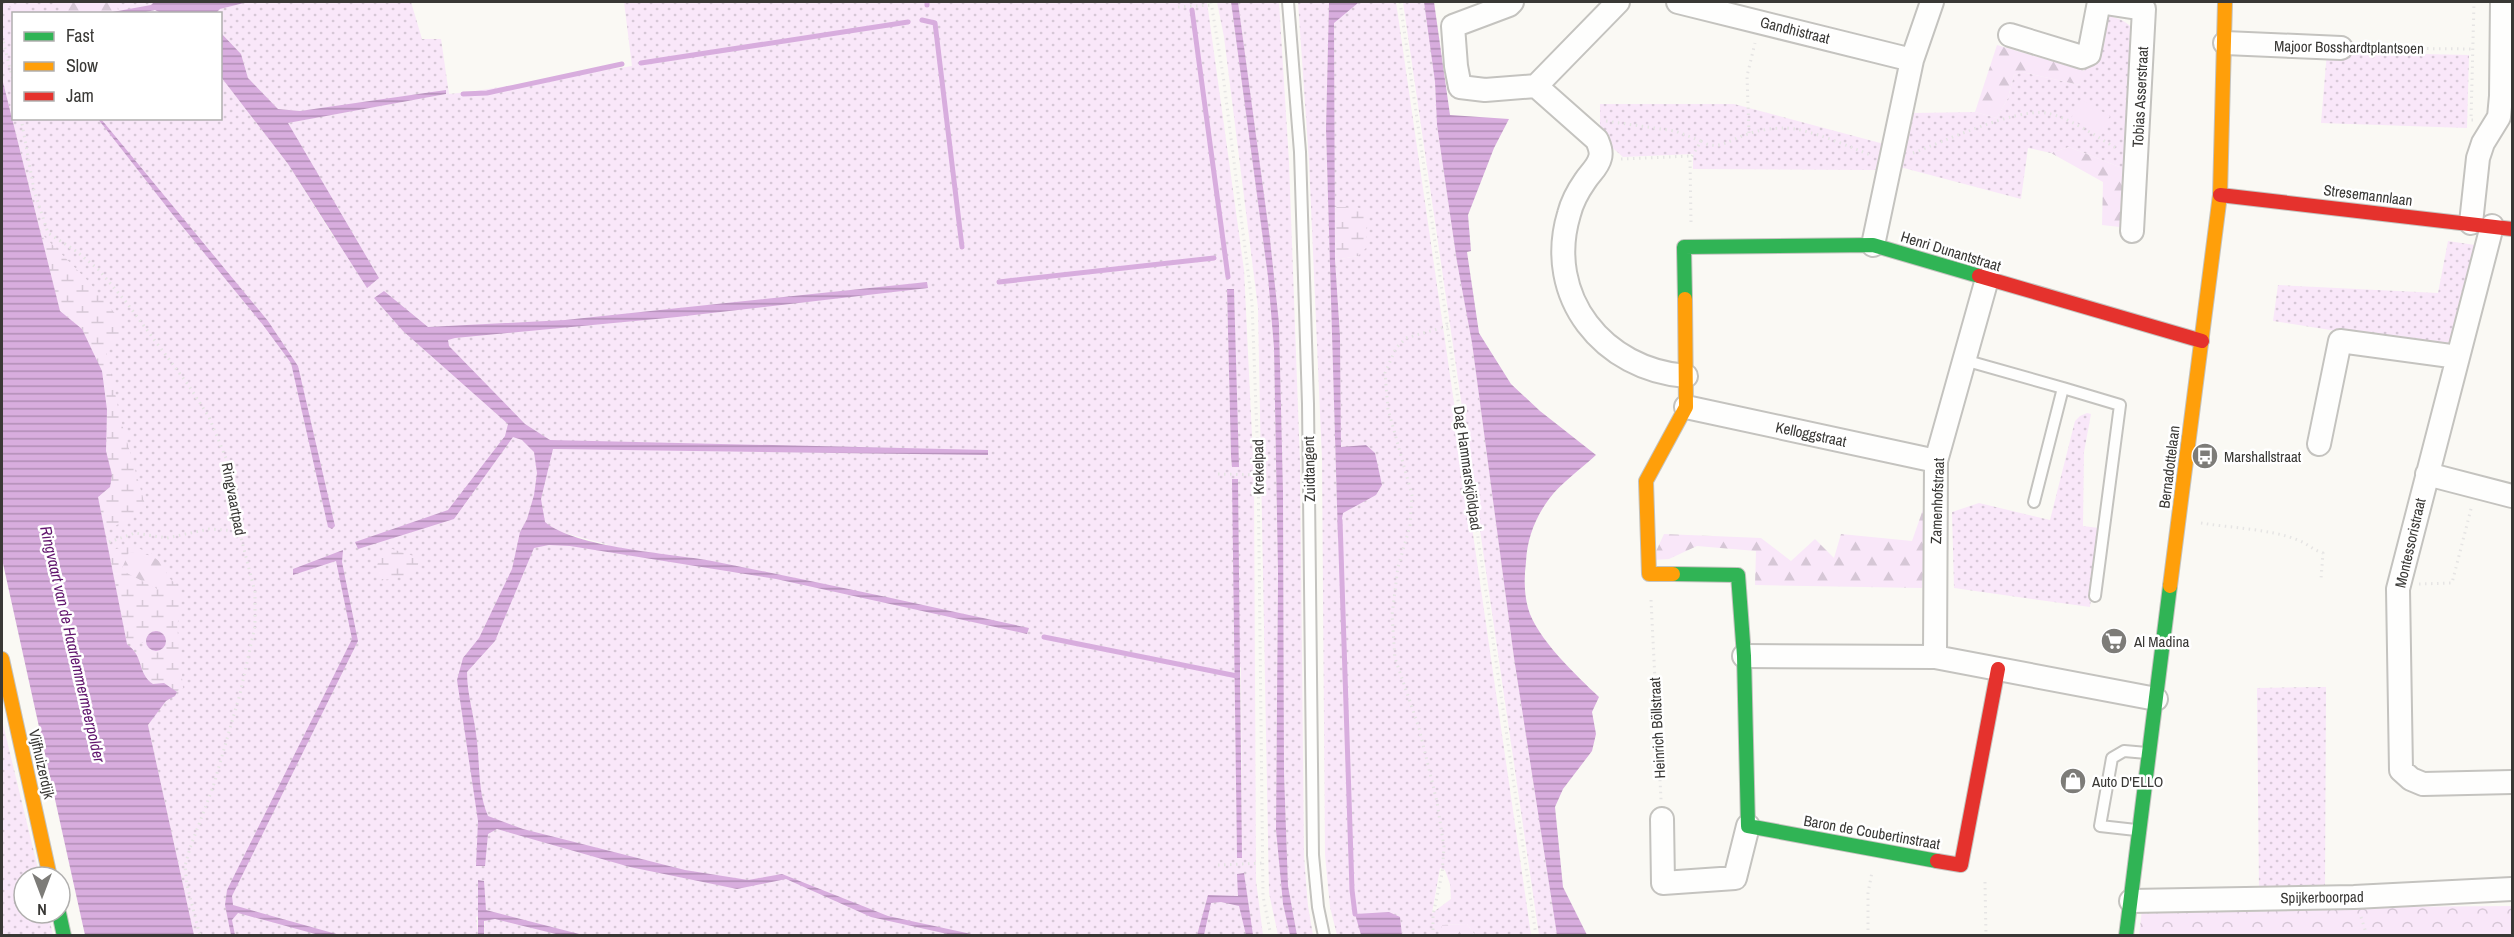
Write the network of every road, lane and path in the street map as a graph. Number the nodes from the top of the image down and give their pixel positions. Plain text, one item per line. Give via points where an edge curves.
1 (1288, 2) edge
2 (1400, 2) edge
3 (1512, 2) edge
4 (1618, 2) edge
5 (1678, 2) edge
6 (1932, 2) edge
7 (2225, 2) edge
8 (2474, 2) edge
9 (2502, 2) edge
10 (1211, 3) edge
11 (1178, 7) dead end
12 (1760, 22) junction
13 (2010, 35) dead end
14 (2, 36) edge
15 (2224, 43) junction
16 (2341, 48) joint
17 (2473, 49) junction
18 (1912, 60) junction
19 (12, 77) edge
20 (1536, 86) junction
21 (21, 120) edge
22 (2497, 121) junction
23 (1578, 123) junction
24 (1749, 133) dead end
25 (1701, 141) dead end
26 (1600, 158) junction
27 (2220, 195) junction
28 (2492, 226) edge
29 (2132, 231) dead end
30 (1873, 245) junction
31 (1688, 246) junction
32 (1987, 279) junction
33 (1448, 326) junction
34 (2202, 341) junction
35 (2457, 357) junction
36 (1964, 360) junction
37 (1686, 376) junction
38 (2063, 388) junction
39 (1686, 407) junction
40 (2319, 444) dead end
41 (1936, 461) junction
42 (1218, 474) dead end
43 (2427, 474) junction
44 (1258, 476) junction
45 (2477, 487) junction
46 (2512, 493) edge
47 (2034, 502) dead end
48 (2179, 519) junction
49 (239, 531) junction
50 (109, 542) dead end
51 (1649, 574) junction
52 (2400, 578) junction
53 (2321, 579) dead end
54 (2095, 596) dead end
55 (1744, 656) junction
56 (1935, 657) junction
57 (2, 659) edge
58 (1998, 669) junction
59 (2156, 699) junction
60 (2150, 753) junction
61 (2512, 782) edge
62 (1662, 819) joint
63 (1748, 826) junction
64 (2140, 830) junction
65 (1876, 850) junction
66 (1263, 863) junction
67 (48, 865) edge
68 (1218, 865) dead end
69 (1985, 882) dead end
70 (2512, 889) edge
71 (2131, 901) junction
72 (201, 936) edge
73 (1271, 936) edge
74 (1324, 936) edge
75 (1433, 936) edge
76 (1536, 936) edge
77 (1868, 936) edge
78 (1986, 936) edge
79 (2126, 936) edge

1 - 74 lane, Zuidtangent via 1300,152 1308,392 1313,855
2 - 33 path, Dag Hammarskjöldpad
3 - 20 street via 1453,26 1460,87 1485,90
4 - 20 street
5 - 12 street, Gandhistraat
6 - 18 street
7 - 15 street, Bernadottelaan
8 - 17 path
9 - 22 street
10 - 11 path
10 - 44 path, Krekelpad via 1252,303
12 - 18 street, Gandhistraat
12 - 24 path via 1747,76
13 - 29 street, Tobias Asserstraat via 2082,57 2089,54 2098,2 2144,9
14 - 19 path
15 - 16 street, Majoor Bosshardtplantsoen
15 - 27 street, Bernadottelaan
16 - 17 path, Majoor Bosshardtplantsoen
17 - 22 path via 2471,120
18 - 30 street
20 - 23 street
21 - 49 path, Ringvaartpad via 44,226 99,270 209,417 224,449
22 - 28 street, Montessoristraat via 2478,158
23 - 25 path via 1594,119 1675,131
23 - 26 street via 1597,140
26 - 31 path via 1691,156
26 - 37 street via 1576,197 1565,231 1564,267 1574,302 1593,332 1620,355 1652,371
27 - 28 street, Stresemannlaan
27 - 34 street, Bernadottelaan
28 - 35 street, Montessoristraat
30 - 31 street, Henri Dunantstraat
30 - 32 street, Henri Dunantstraat
31 - 37 street
32 - 34 street, Henri Dunantstraat
32 - 36 street, Zamenhofstraat
33 - 75 path via 1406,338 1396,348 1385,373 1388,409 1412,495 1410,526 1398,567 1392,615 1395,658 1419,728 1444,847
33 - 76 path, Dag Hammarskjöldpad
34 - 48 street, Bernadottelaan
35 - 40 street via 2340,341
35 - 43 street, Montessoristraat
36 - 38 lane
36 - 41 street, Zamenhofstraat
37 - 39 street
38 - 47 lane
38 - 54 lane via 2120,405
39 - 41 street, Kelloggstraat
39 - 51 street via 1646,481
41 - 56 street, Zamenhofstraat
42 - 44 path
43 - 45 street
43 - 52 street, Montessoristraat
44 - 66 path, Krekelpad
45 - 46 street
45 - 52 path via 2452,583 2413,584
48 - 53 path via 2297,539 2323,553
48 - 59 street, Bernadottelaan
49 - 50 path via 209,529 167,538 135,533
49 - 72 path, Ringvaartpad via 255,592 255,626 240,694 185,866
51 - 55 street via 1737,575
51 - 62 path, Heinrich Böllstraat
52 - 61 street, Montessoristraat via 2401,770 2423,784
55 - 56 street
55 - 63 street
56 - 58 street
57 - 67 street, Vijfhuizerdijk
58 - 59 street
58 - 65 street, Baron de Coubertinstraat via 1961,865
59 - 60 street, Bernadottelaan
60 - 64 street, Bernadottelaan
60 - 64 lane via 2124,751 2112,758 2100,826
62 - 63 street via 1663,883 1735,878
63 - 65 street, Baron de Coubertinstraat
64 - 71 street, Bernadottelaan
65 - 77 path via 1868,893
66 - 68 path
66 - 73 path, Krekelpad via 1263,896
69 - 78 path
70 - 71 street, Spijkerboorpad via 2354,897
71 - 79 street, Bernadottelaan

